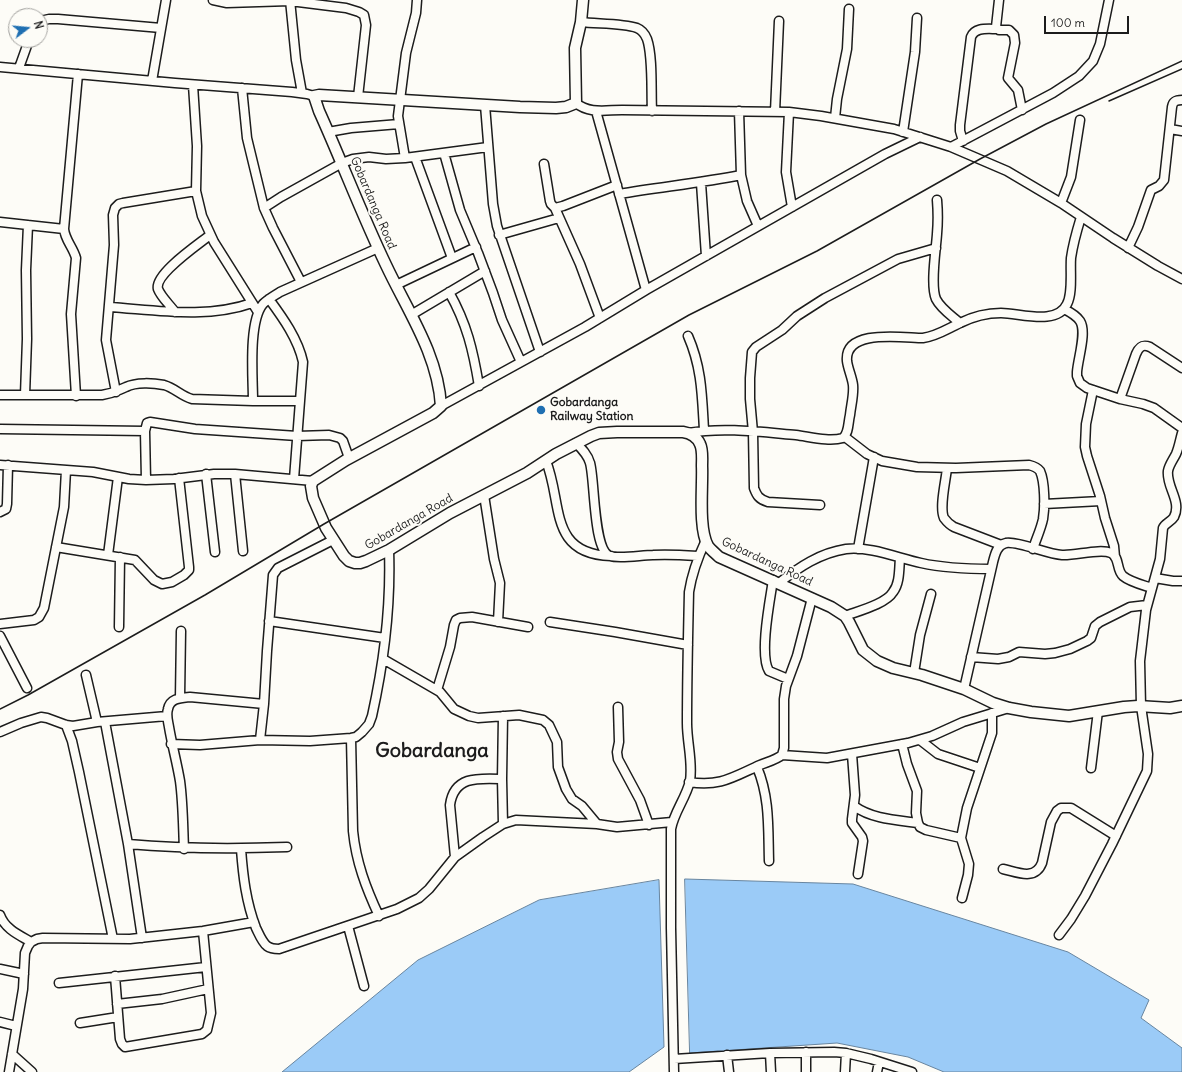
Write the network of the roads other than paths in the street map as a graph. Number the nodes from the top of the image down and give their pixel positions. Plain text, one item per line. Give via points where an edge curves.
1 (166, 0) edge
2 (213, 0) edge
3 (290, 0) edge
4 (418, 0) edge
5 (583, 0) edge
6 (999, 0) edge
7 (1109, 0) edge
8 (849, 9) dead end
9 (48, 18) edge
10 (917, 18) dead end
11 (779, 21) dead end
12 (581, 22) junction
13 (161, 28) junction
14 (997, 29) junction
15 (26, 48) edge
16 (0, 67) edge
17 (19, 68) junction
18 (78, 74) junction
19 (152, 81) junction
20 (193, 85) junction
21 (242, 88) junction
22 (302, 93) junction
23 (314, 96) junction
24 (358, 97) junction
25 (401, 99) junction
26 (1182, 100) edge
27 (576, 103) junction
28 (484, 105) junction
29 (652, 110) junction
30 (1022, 110) junction
31 (596, 111) junction
32 (739, 111) junction
33 (775, 112) junction
34 (789, 112) junction
35 (835, 118) junction
36 (1080, 120) dead end
37 (399, 124) junction
38 (1170, 130) junction
39 (1182, 131) edge
40 (328, 132) junction
41 (903, 132) junction
42 (920, 137) junction
43 (963, 141) junction
44 (488, 147) junction
45 (951, 147) junction
46 (444, 153) junction
47 (415, 157) junction
48 (405, 158) junction
49 (342, 163) junction
50 (544, 164) dead end
51 (741, 175) junction
52 (701, 183) junction
53 (616, 185) junction
54 (196, 191) junction
55 (620, 194) junction
56 (937, 200) dead end
57 (1061, 203) junction
58 (792, 207) junction
59 (264, 208) junction
60 (555, 208) junction
61 (1081, 217) junction
62 (559, 218) junction
63 (0, 222) edge
64 (28, 225) junction
65 (758, 226) junction
66 (64, 228) junction
67 (210, 235) junction
68 (499, 235) junction
69 (476, 247) junction
70 (378, 248) junction
71 (936, 248) junction
72 (1128, 248) junction
73 (706, 256) junction
74 (452, 258) junction
75 (484, 271) junction
76 (1182, 279) edge
77 (301, 282) junction
78 (396, 285) junction
79 (646, 290) junction
80 (449, 292) junction
81 (269, 299) junction
82 (252, 303) junction
83 (109, 308) junction
84 (1064, 309) junction
85 (175, 312) junction
86 (258, 312) junction
87 (411, 315) junction
88 (600, 318) junction
89 (960, 323) junction
90 (688, 336) dead end
91 (540, 352) junction
92 (521, 362) junction
93 (1182, 368) edge
94 (479, 386) junction
95 (1093, 390) junction
96 (116, 392) junction
97 (0, 395) edge
98 (25, 395) junction
99 (76, 396) junction
100 (1120, 399) junction
101 (253, 401) junction
102 (300, 401) junction
103 (441, 406) junction
104 (1182, 428) edge
105 (0, 429) edge
106 (704, 430) junction
107 (145, 431) junction
108 (753, 432) junction
109 (688, 433) junction
110 (1182, 433) edge
111 (297, 436) junction
112 (845, 437) junction
113 (576, 443) junction
114 (874, 457) junction
115 (349, 458) junction
116 (546, 462) junction
117 (4, 465) edge
118 (948, 468) junction
119 (66, 470) junction
120 (206, 474) junction
121 (235, 474) junction
122 (118, 477) junction
123 (179, 478) junction
124 (294, 479) junction
125 (146, 480) junction
126 (313, 480) junction
127 (484, 495) junction
128 (1101, 501) junction
129 (1044, 504) junction
130 (820, 505) dead end
131 (0, 512) edge
132 (333, 540) junction
133 (706, 540) junction
134 (1001, 545) junction
135 (56, 547) junction
136 (1033, 549) junction
137 (390, 550) junction
138 (858, 550) junction
139 (243, 551) dead end
140 (215, 552) dead end
141 (108, 555) junction
142 (611, 556) junction
143 (699, 556) junction
144 (120, 557) junction
145 (1115, 557) junction
146 (900, 558) junction
147 (991, 569) junction
148 (1155, 578) junction
149 (1182, 581) edge
150 (776, 582) junction
151 (1152, 588) junction
152 (931, 594) dead end
153 (812, 598) junction
154 (1147, 605) junction
155 (845, 616) junction
156 (269, 621) junction
157 (498, 622) junction
158 (550, 622) dead end
159 (0, 624) edge
160 (119, 627) dead end
161 (528, 627) dead end
162 (180, 631) dead end
163 (0, 636) edge
164 (385, 638) junction
165 (688, 645) junction
166 (971, 657) junction
167 (383, 659) junction
168 (914, 672) junction
169 (86, 675) dead end
170 (788, 679) junction
171 (26, 688) dead end
172 (964, 689) junction
173 (437, 690) junction
174 (180, 698) junction
175 (264, 704) junction
176 (1141, 706) junction
177 (1182, 706) edge
178 (618, 707) dead end
179 (1009, 708) junction
180 (1098, 711) junction
181 (992, 713) junction
182 (167, 716) junction
183 (503, 716) junction
184 (101, 722) junction
185 (66, 725) junction
186 (0, 732) edge
187 (351, 738) junction
188 (260, 740) junction
189 (920, 740) junction
190 (171, 744) junction
191 (902, 744) junction
192 (852, 754) junction
193 (782, 755) junction
194 (757, 767) junction
195 (980, 768) junction
196 (1091, 768) dead end
197 (502, 779) junction
198 (689, 782) junction
199 (854, 806) junction
200 (672, 822) junction
201 (918, 823) junction
202 (503, 824) junction
203 (597, 824) junction
204 (649, 825) junction
205 (1116, 836) junction
206 (961, 838) junction
207 (128, 844) junction
208 (287, 847) dead end
209 (184, 849) junction
210 (241, 849) junction
211 (455, 857) junction
212 (769, 862) dead end
213 (1003, 869) dead end
214 (858, 874) dead end
215 (962, 898) dead end
216 (0, 915) edge
217 (379, 916) junction
218 (254, 922) junction
219 (348, 926) junction
220 (203, 931) junction
221 (1059, 935) dead end
222 (142, 938) junction
223 (113, 939) junction
224 (31, 942) junction
225 (206, 967) junction
226 (0, 969) edge
227 (24, 974) junction
228 (115, 976) junction
229 (58, 983) dead end
230 (364, 986) dead end
231 (208, 989) junction
232 (117, 1004) junction
233 (118, 1018) junction
234 (0, 1022) edge
235 (80, 1023) dead end
236 (16, 1026) junction
237 (806, 1052) junction
238 (770, 1053) junction
239 (846, 1053) junction
240 (12, 1054) junction
241 (727, 1055) junction
242 (674, 1059) junction
243 (879, 1062) junction
244 (9, 1072) edge
245 (32, 1072) edge
246 (674, 1072) edge
247 (729, 1072) edge
248 (771, 1072) edge
249 (806, 1072) edge
250 (845, 1072) edge
251 (877, 1072) edge
252 (912, 1072) edge

1 - 13 street
2 - 3 street via 227,3
3 - 22 street
3 - 24 street via 346,8 364,15 366,25
4 - 25 street via 406,53
5 - 12 main road
6 - 14 street
7 - 30 street via 1100,44 1093,61 1072,82
8 - 35 street via 847,49
9 - 13 street
10 - 41 street via 915,52
11 - 33 street
12 - 27 main road via 575,48
12 - 29 street via 627,26 643,32 649,49
13 - 19 street
14 - 30 street via 1009,30 1014,35 1015,43 1008,78 1018,90
14 - 43 street via 978,30 970,37 960,125
15 - 17 street
16 - 17 street
17 - 18 street
18 - 19 street
18 - 66 street
19 - 20 street
20 - 21 street
20 - 54 street via 197,146
21 - 22 street
21 - 59 street via 247,138
22 - 23 street
23 - 24 main road
23 - 40 main road, Gobardanga Road
24 - 25 main road
25 - 28 main road
25 - 37 street
26 - 38 street via 1176,100 1173,104
27 - 28 main road via 556,108
27 - 31 street
28 - 44 street
29 - 31 street
29 - 32 street
30 - 43 street
31 - 53 street
32 - 33 street
32 - 51 street
33 - 34 street
34 - 35 street
34 - 58 street via 786,172
35 - 41 street
36 - 57 street via 1071,176
37 - 40 street
37 - 48 street
38 - 39 street
38 - 72 street via 1164,180 1160,186 1151,190
40 - 49 main road, Gobardanga Road
41 - 42 street
42 - 45 street
42 - 58 street
43 - 45 street
44 - 46 street
44 - 68 street via 493,204
45 - 57 street via 1007,171
46 - 47 street
46 - 69 street via 460,210
47 - 48 street
47 - 74 street
48 - 49 street via 369,157
49 - 59 street
49 - 70 main road, Gobardanga Road
50 - 60 street via 550,201
51 - 52 street
51 - 65 street via 747,201
52 - 55 street
52 - 73 street
53 - 55 street
53 - 60 street
54 - 67 street
54 - 83 street via 123,203 115,208
55 - 79 street
56 - 71 street
57 - 61 street
58 - 65 street
59 - 77 street
60 - 62 street
61 - 72 street
61 - 84 street via 1071,258 1070,298
62 - 68 street
62 - 88 street
63 - 64 street
64 - 66 street
64 - 98 street
65 - 73 street
66 - 99 street via 64,235 76,258 71,314
67 - 82 street
67 - 85 street via 166,271 158,282 159,291
68 - 91 street
69 - 74 street
69 - 75 street
70 - 77 street
70 - 78 main road, Gobardanga Road
71 - 89 street via 935,298
71 - 108 street via 898,259 805,309 782,330 756,347 752,352 750,378
72 - 76 street
73 - 79 street
74 - 78 street
75 - 80 street
75 - 92 street
77 - 81 street
78 - 87 main road, Gobardanga Road
79 - 88 street
80 - 87 street
80 - 94 street via 459,310 472,346
81 - 86 street
81 - 102 street via 300,350
82 - 85 street via 227,311
82 - 86 street
83 - 85 street
83 - 96 street via 106,340
84 - 89 street via 1050,316 1002,313
84 - 95 street via 1076,317 1082,328 1078,380 1083,386
86 - 101 street via 252,356
87 - 103 main road, Gobardanga Road via 433,364
88 - 91 street
89 - 112 street via 930,337 871,337 852,346 847,355 847,362 853,392
90 - 106 street via 700,370
91 - 92 street
92 - 94 street
93 - 100 street via 1150,347 1142,346 1138,349
94 - 103 street
95 - 100 street
95 - 128 street via 1086,424 1085,447
96 - 99 street
96 - 101 street via 129,386 154,384 171,387 192,399
97 - 98 street
98 - 99 street
100 - 104 street via 1154,408
101 - 102 street
102 - 111 street
103 - 115 main road via 428,416
105 - 107 street
106 - 108 street
106 - 109 street
107 - 111 street via 147,424 154,422 195,429
107 - 125 street
108 - 112 street via 833,439
108 - 130 street via 754,488 757,496 768,502
109 - 113 main road, Gobardanga Road via 605,432
109 - 133 main road, Gobardanga Road via 697,439 702,449 702,501
110 - 148 street via 1168,471 1176,512 1174,518 1163,528
111 - 115 street via 329,435 340,438 346,446
111 - 124 street
112 - 114 street
113 - 116 main road, Gobardanga Road
113 - 142 street via 590,463 601,543 603,550
114 - 118 street via 882,461 917,467
114 - 138 street
115 - 126 main road
116 - 127 main road, Gobardanga Road
116 - 142 street via 560,521 569,539 583,551
117 - 119 street
117 - 131 street via 7,504 6,509
118 - 129 street via 1029,464 1039,471
118 - 134 street via 942,502 944,518 948,524
119 - 122 street
119 - 135 street via 64,507
120 - 121 street
120 - 123 street
120 - 140 street
121 - 124 street
121 - 139 street
122 - 125 street
122 - 141 street
123 - 125 street
123 - 144 street via 189,567 187,573 172,582 162,584 154,580 135,560
124 - 126 street
126 - 132 main road, Gobardanga Road via 311,486 314,503
127 - 137 main road, Gobardanga Road
127 - 157 street via 500,583
128 - 129 street
128 - 145 street
129 - 136 street via 1043,519
132 - 137 main road, Gobardanga Road via 344,556 355,563
132 - 156 street via 276,570 273,575
133 - 143 street
133 - 150 main road, Gobardanga Road via 719,557
134 - 136 street via 1007,543
134 - 147 street
135 - 141 street
135 - 159 street via 44,608 39,617 34,620
136 - 145 street via 1063,555 1108,552
137 - 164 street
138 - 146 street
138 - 150 street via 846,549 814,559
141 - 144 street
142 - 143 street
143 - 165 street via 691,577 689,592
144 - 160 street
145 - 151 street via 1124,577
146 - 147 street via 946,567
146 - 155 street via 893,593 888,598
147 - 166 street
148 - 149 street
148 - 151 street
150 - 153 main road, Gobardanga Road
150 - 170 street via 766,634 765,661 769,670
151 - 154 street
152 - 168 street via 920,635
153 - 155 main road, Gobardanga Road
153 - 170 street via 797,656
154 - 166 street via 1130,606 1100,622 1095,626 1091,638 1070,649 1045,654 1019,652 998,659
154 - 176 street via 1140,660
155 - 168 main road via 862,650 868,655 893,668
156 - 164 street
156 - 175 street
157 - 161 street
157 - 173 street via 463,617 456,620
158 - 165 street
162 - 174 street
163 - 171 street
164 - 167 street
165 - 198 street
166 - 172 street
167 - 173 street
167 - 187 street via 369,724 356,737
168 - 172 main road
169 - 184 street
170 - 193 street via 784,699
172 - 179 main road
173 - 183 street via 454,709 469,716
174 - 175 street via 195,697
174 - 182 street via 170,704
175 - 188 street
176 - 177 main road
176 - 180 main road
176 - 205 street via 1148,754 1147,771
178 - 204 street via 618,759 640,800
179 - 180 main road via 1058,716
179 - 181 street
180 - 196 street
181 - 189 street
181 - 195 street via 992,733
182 - 184 street
182 - 190 street
183 - 197 street
183 - 203 street via 525,716 543,720 549,725 557,742 558,767 566,789 572,799 582,806
184 - 185 street
184 - 207 street
185 - 186 street via 41,717 20,722
185 - 223 street via 79,772
187 - 188 street via 310,741
187 - 217 street via 354,846 365,886
188 - 190 street via 200,745
189 - 191 street
189 - 195 street via 938,754
190 - 209 street via 181,792
191 - 192 street
191 - 201 street via 917,791
192 - 193 street via 826,758
192 - 199 street
193 - 194 street
194 - 198 street via 722,782
194 - 212 street via 767,802
195 - 206 street via 967,808
197 - 202 street
197 - 211 street via 480,778 462,783 455,789 450,805
198 - 200 street
199 - 201 street via 874,815
199 - 214 street via 852,823 863,841
200 - 204 street
200 - 242 street via 670,844
201 - 206 street via 923,829
202 - 203 street via 516,820
202 - 211 street
203 - 204 street via 617,827
205 - 213 street via 1071,808 1061,808 1053,816 1040,868 1027,874
205 - 221 street via 1078,910
206 - 215 street via 969,868
207 - 209 street
207 - 222 street
208 - 210 street
209 - 210 street
210 - 218 street via 246,895
211 - 217 street via 419,898
216 - 224 street via 12,931
217 - 219 street
218 - 219 street via 260,937 272,949 279,949
218 - 220 street
219 - 230 street
220 - 222 street
220 - 225 street
222 - 223 street
223 - 224 street via 44,938
224 - 227 street via 25,953
225 - 228 street
225 - 231 street
226 - 227 street
227 - 236 street via 24,989
228 - 229 street
228 - 232 street
231 - 232 street via 162,999
231 - 233 street via 211,1013 207,1030 202,1034 125,1047 120,1039
232 - 233 street
233 - 235 street
234 - 236 street
236 - 240 street
237 - 238 street
237 - 239 street
237 - 249 street
238 - 241 street
238 - 248 street
239 - 243 street
239 - 250 street
240 - 244 street
240 - 245 street
241 - 242 street
241 - 247 street
242 - 246 street
243 - 251 street
243 - 252 street

